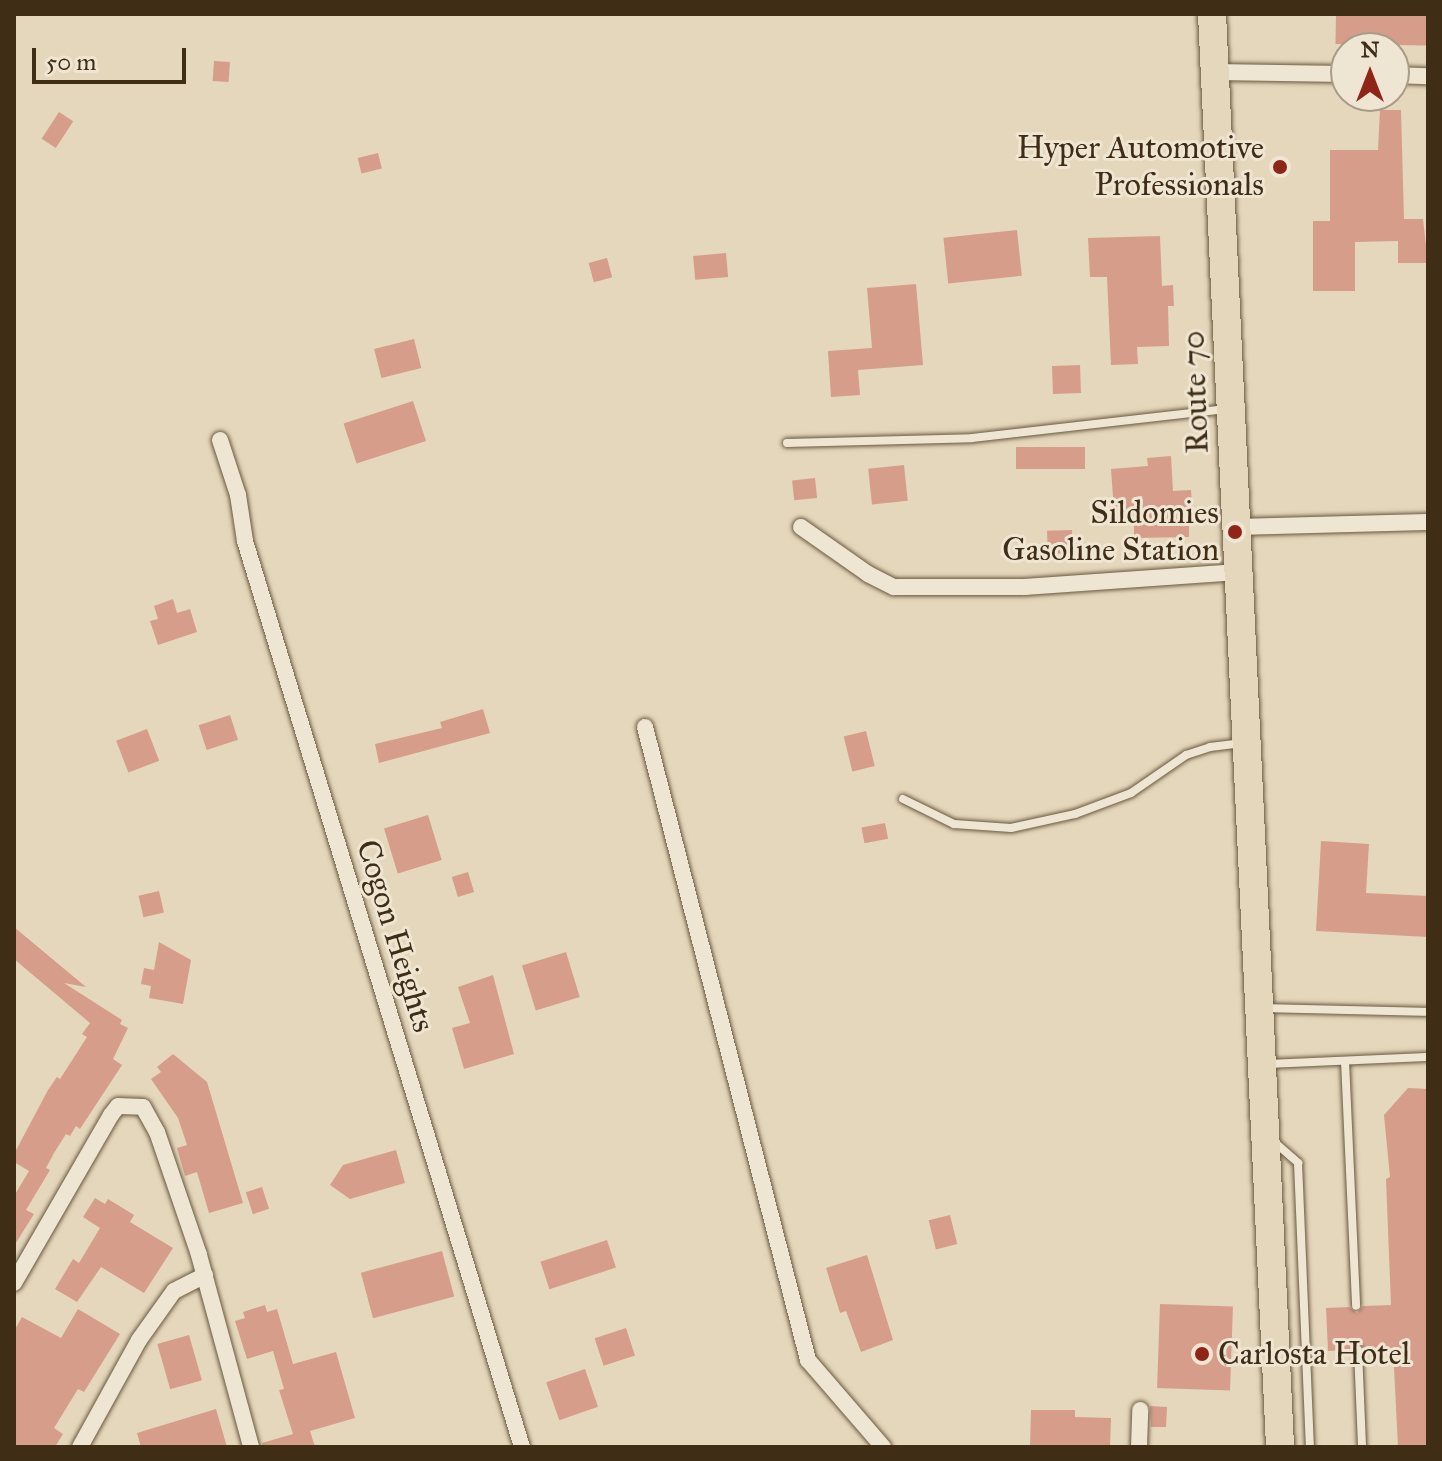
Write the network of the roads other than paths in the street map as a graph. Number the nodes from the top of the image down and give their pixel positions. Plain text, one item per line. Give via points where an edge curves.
1 (1212, 14) edge
2 (1214, 72) junction
3 (1330, 74) edge
4 (1231, 409) junction
5 (220, 440) dead end
6 (787, 443) dead end
7 (1428, 522) edge
8 (801, 527) dead end
9 (1235, 527) junction
10 (1237, 572) junction
11 (645, 727) dead end
12 (1245, 742) junction
13 (903, 799) dead end
14 (1259, 1008) junction
15 (1428, 1012) edge
16 (1428, 1057) edge
17 (1345, 1061) junction
18 (1261, 1065) junction
19 (1265, 1134) junction
20 (205, 1275) junction
21 (14, 1283) edge
22 (1356, 1306) dead end
23 (1358, 1350) dead end
24 (1140, 1410) dead end
25 (80, 1447) edge
26 (251, 1447) edge
27 (522, 1447) edge
28 (883, 1447) edge
29 (1139, 1447) edge
30 (1280, 1447) edge
31 (1310, 1447) edge
32 (1362, 1447) edge

1 - 2 highway, Route 70
2 - 3 street
2 - 4 highway, Route 70
4 - 6 lane via 972,438
4 - 9 highway, Route 70
5 - 27 street, Cogon Heights via 238,495 245,541
7 - 9 street
8 - 10 street via 894,587 1025,587
9 - 10 highway, Route 70
10 - 12 highway, Route 70
11 - 28 street via 808,1360
12 - 13 lane via 1186,755 1131,793 1075,814 1011,828 954,824
12 - 14 highway, Route 70
14 - 15 lane
14 - 18 highway, Route 70
16 - 17 lane
17 - 18 lane
17 - 22 lane
18 - 19 highway, Route 70
19 - 30 highway, Route 70
19 - 31 lane via 1298,1163
20 - 21 street via 157,1132 143,1107 118,1106
20 - 25 street via 174,1291 139,1340
20 - 26 street
23 - 32 lane
24 - 29 street

